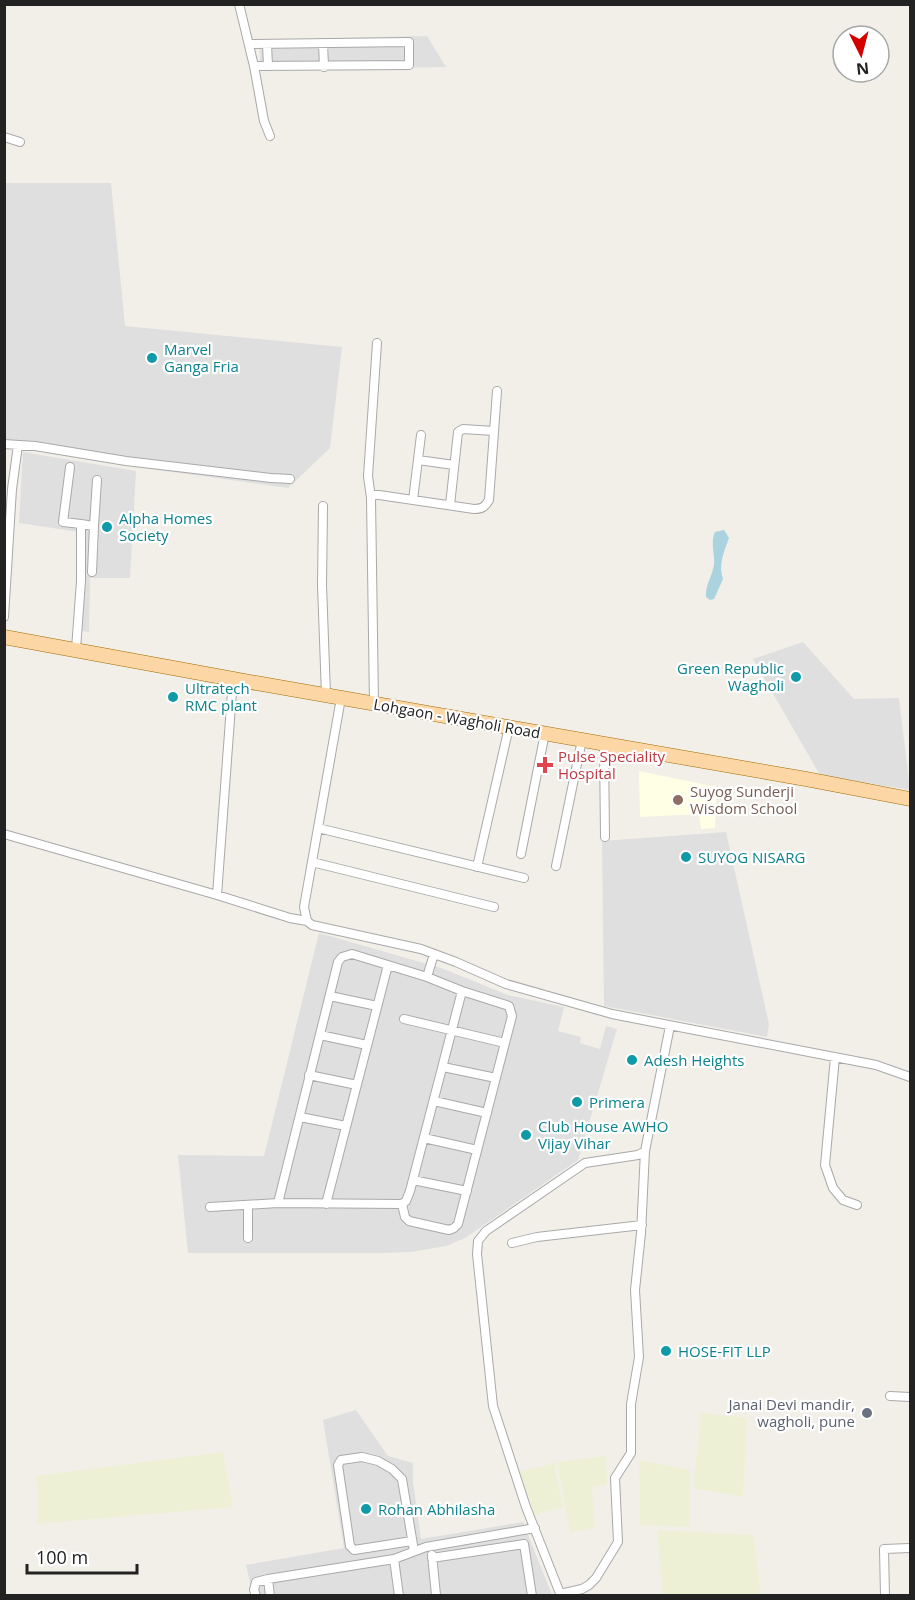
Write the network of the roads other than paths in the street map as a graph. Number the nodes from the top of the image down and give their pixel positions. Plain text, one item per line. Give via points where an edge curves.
1 (239, 4) edge
2 (323, 43) junction
3 (249, 44) junction
4 (267, 44) junction
5 (254, 66) junction
6 (268, 66) junction
7 (324, 67) junction
8 (270, 135) dead end
9 (4, 136) edge
10 (20, 142) dead end
11 (377, 343) dead end
12 (497, 391) dead end
13 (494, 431) junction
14 (420, 435) dead end
15 (4, 444) edge
16 (18, 445) junction
17 (418, 460) junction
18 (454, 465) junction
19 (70, 467) dead end
20 (290, 479) dead end
21 (97, 480) dead end
22 (370, 498) junction
23 (413, 500) junction
24 (450, 505) junction
25 (323, 506) dead end
26 (81, 525) junction
27 (94, 526) junction
28 (92, 572) dead end
29 (4, 618) edge
30 (4, 637) edge
31 (76, 650) junction
32 (233, 679) junction
33 (326, 695) junction
34 (341, 698) junction
35 (374, 703) junction
36 (509, 727) junction
37 (545, 734) junction
38 (582, 740) junction
39 (603, 745) junction
40 (910, 799) edge
41 (318, 828) junction
42 (4, 834) edge
43 (605, 837) dead end
44 (521, 854) dead end
45 (312, 862) junction
46 (556, 866) dead end
47 (477, 867) junction
48 (524, 878) dead end
49 (217, 895) junction
50 (494, 907) dead end
51 (307, 921) junction
52 (434, 954) junction
53 (388, 965) junction
54 (427, 976) junction
55 (462, 991) junction
56 (330, 996) junction
57 (377, 1006) junction
58 (404, 1019) dead end
59 (670, 1026) junction
60 (452, 1032) junction
61 (320, 1035) junction
62 (505, 1043) junction
63 (367, 1045) junction
64 (835, 1057) junction
65 (442, 1066) junction
66 (309, 1076) junction
67 (910, 1077) edge
68 (496, 1078) junction
69 (357, 1085) junction
70 (434, 1101) junction
71 (487, 1113) junction
72 (300, 1117) junction
73 (346, 1126) junction
74 (424, 1138) junction
75 (477, 1150) junction
76 (645, 1151) junction
77 (413, 1180) junction
78 (466, 1191) junction
79 (278, 1203) junction
80 (326, 1204) junction
81 (402, 1204) junction
82 (248, 1205) junction
83 (856, 1205) dead end
84 (210, 1207) dead end
85 (642, 1225) junction
86 (248, 1238) dead end
87 (512, 1243) dead end
88 (890, 1396) dead end
89 (910, 1397) edge
90 (535, 1528) junction
91 (412, 1541) junction
92 (385, 1545) junction
93 (433, 1546) junction
94 (910, 1548) edge
95 (414, 1551) junction
96 (432, 1558) junction
97 (391, 1560) junction
98 (268, 1579) junction
99 (436, 1595) edge
100 (560, 1595) edge
101 (255, 1596) edge
102 (270, 1596) edge
103 (399, 1596) edge
104 (532, 1596) edge
105 (885, 1596) edge

1 - 3 street
2 - 4 street
2 - 7 street
2 - 7 street via 409,42 409,65
3 - 4 street
3 - 5 street
4 - 6 street
5 - 6 street
5 - 8 street
6 - 7 street
9 - 10 street
11 - 22 street
12 - 13 street
13 - 18 street via 460,429
13 - 24 street via 486,506 474,509
14 - 17 street
15 - 16 street
16 - 20 street
16 - 29 street
17 - 18 street
17 - 23 street
18 - 24 street
19 - 26 street via 63,522
21 - 27 street
22 - 23 street via 374,495
22 - 35 street
23 - 24 street
25 - 33 street
26 - 27 street
26 - 31 street
27 - 28 street
30 - 31 main road, Lohgaon - Wagholi Road
31 - 32 main road, Lohgaon - Wagholi Road
32 - 33 main road, Lohgaon - Wagholi Road
32 - 49 street
33 - 34 main road, Lohgaon - Wagholi Road
34 - 35 main road, Lohgaon - Wagholi Road
34 - 41 street
35 - 36 main road, Lohgaon - Wagholi Road
36 - 37 main road, Lohgaon - Wagholi Road
36 - 47 street
37 - 38 main road, Lohgaon - Wagholi Road
37 - 44 street
38 - 39 main road, Lohgaon - Wagholi Road
38 - 46 street
39 - 40 main road, Lohgaon - Wagholi Road
39 - 43 street
41 - 45 street
41 - 47 street
42 - 49 street
45 - 50 street
45 - 51 street via 304,907
47 - 48 street
49 - 51 street
51 - 52 street
52 - 54 street
52 - 59 street via 543,996
53 - 54 street
53 - 56 street via 352,954 342,957
53 - 57 street
54 - 55 street
55 - 60 street
55 - 62 street via 509,1006 512,1017
56 - 57 street
56 - 61 street
57 - 63 street
58 - 60 street
59 - 64 street
59 - 76 street
60 - 62 street
60 - 65 street
61 - 63 street
61 - 66 street
62 - 68 street
63 - 69 street
64 - 67 street
64 - 83 street via 825,1165 833,1188 843,1200
65 - 68 street
65 - 70 street
66 - 69 street
66 - 72 street
68 - 71 street
69 - 73 street
70 - 71 street
70 - 74 street
71 - 75 street
72 - 73 street
72 - 79 street
73 - 80 street
74 - 75 street
74 - 77 street
75 - 78 street
76 - 85 street
76 - 90 street via 585,1163 486,1231 478,1241 493,1406
77 - 78 street
77 - 81 street
78 - 81 street via 458,1224 449,1230 409,1221
79 - 80 street
79 - 82 street
80 - 81 street
82 - 84 street
82 - 86 street
85 - 87 street
85 - 100 street via 635,1290 639,1357 631,1404 632,1445 629,1459 615,1478 618,1542 589,1585
88 - 89 street
90 - 93 street
90 - 100 street
91 - 92 street
91 - 92 street via 402,1479 378,1461 362,1457 341,1460 338,1465 350,1546 354,1550
91 - 95 street
92 - 97 street
93 - 95 street
93 - 96 street
94 - 105 street via 884,1549
95 - 97 street
96 - 99 street
96 - 104 street via 525,1544
97 - 98 street
97 - 103 street
98 - 101 street via 256,1582
98 - 102 street

